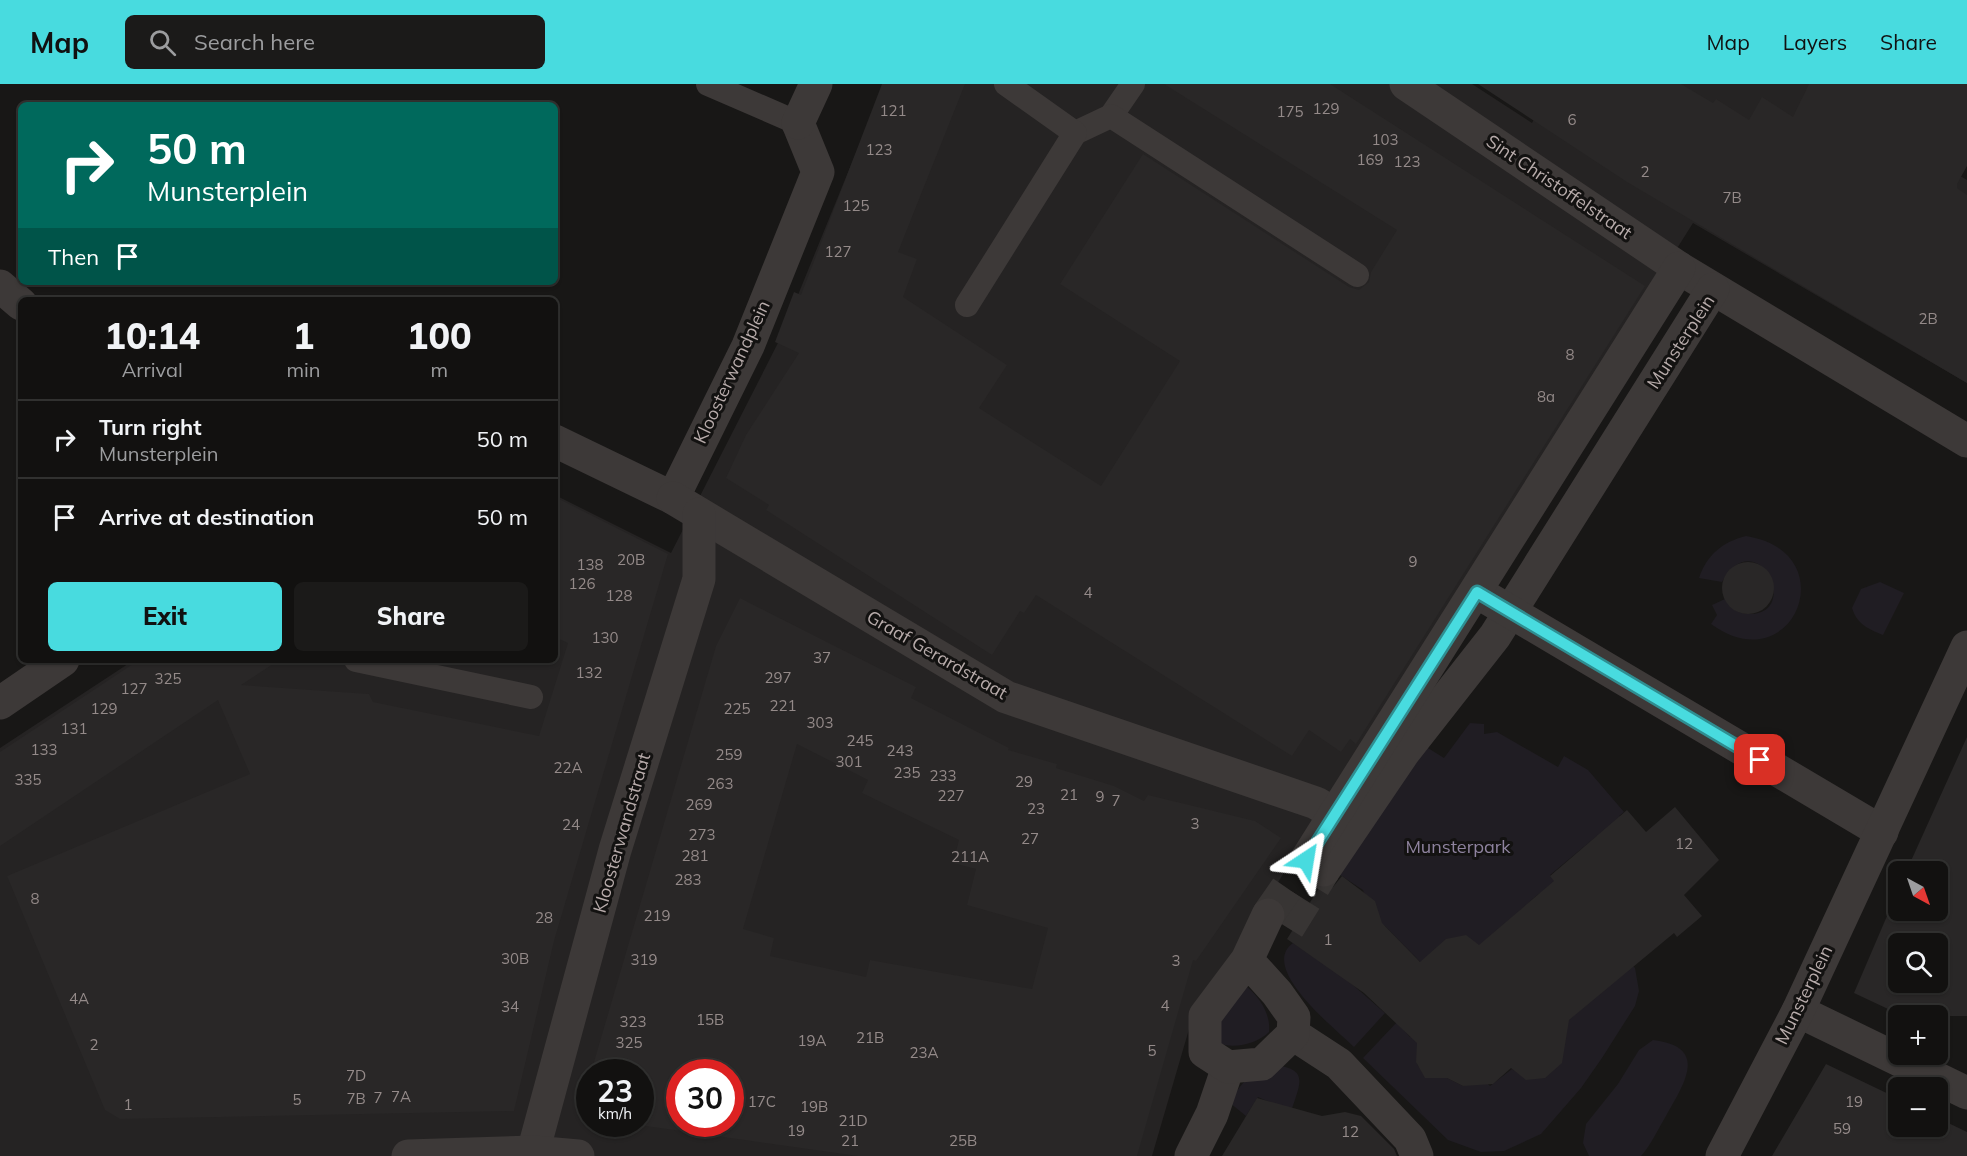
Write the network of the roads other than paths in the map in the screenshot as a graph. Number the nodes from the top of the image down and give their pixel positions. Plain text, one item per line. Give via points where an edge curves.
1 (708, 84) edge
2 (816, 84) edge
3 (1006, 84) edge
4 (1133, 84) edge
5 (1406, 84) edge
6 (1111, 116) junction
7 (798, 123) junction
8 (1075, 133) junction
9 (1678, 268) junction
10 (1358, 275) dead end
11 (0, 286) edge
12 (1713, 289) junction
13 (18, 301) edge
14 (967, 305) dead end
15 (1967, 441) edge
16 (558, 442) edge
17 (686, 506) junction
18 (1477, 592) junction
19 (1967, 647) edge
20 (59, 663) edge
21 (370, 663) edge
22 (531, 697) dead end
23 (0, 703) edge
24 (1344, 820) junction
25 (1882, 832) junction
26 (1315, 865) tunnel mouth
27 (1268, 915) tunnel mouth
28 (1247, 960) junction
29 (1798, 1011) junction
30 (1293, 1034) junction
31 (1228, 1067) junction
32 (1967, 1093) edge
33 (533, 1152) junction
34 (408, 1156) edge
35 (578, 1156) edge
36 (1191, 1156) edge
37 (1417, 1156) edge
38 (1722, 1156) edge

1 - 7 lane
2 - 7 street
3 - 8 lane
4 - 6 lane
5 - 9 street, Sint Christoffelstraat
6 - 8 lane
6 - 10 lane
7 - 17 street, Kloosterwandplein via 818,172
8 - 14 lane
9 - 12 street, Sint Christoffelstraat
9 - 18 street, Munsterplein
11 - 13 street
12 - 15 street, Munsterplein
12 - 24 street, Munsterplein via 1496,636
16 - 17 street
17 - 24 street, Graaf Gerardstraat via 1006,697 1298,796
17 - 33 street, Kloosterwandstraat via 699,579 615,850
18 - 24 street, Munsterplein
18 - 25 street
19 - 25 street, Munsterplein
20 - 23 street
21 - 22 lane
24 - 26 street, Munsterplein
25 - 29 street, Munsterplein
27 - 28 street
28 - 30 street via 1294,1017
28 - 31 street via 1205,1016 1205,1052
29 - 32 street
29 - 38 street, Munsterplein
30 - 31 street via 1262,1064
30 - 37 street via 1339,1064 1410,1139
31 - 36 street via 1212,1114
33 - 34 street
33 - 35 street

